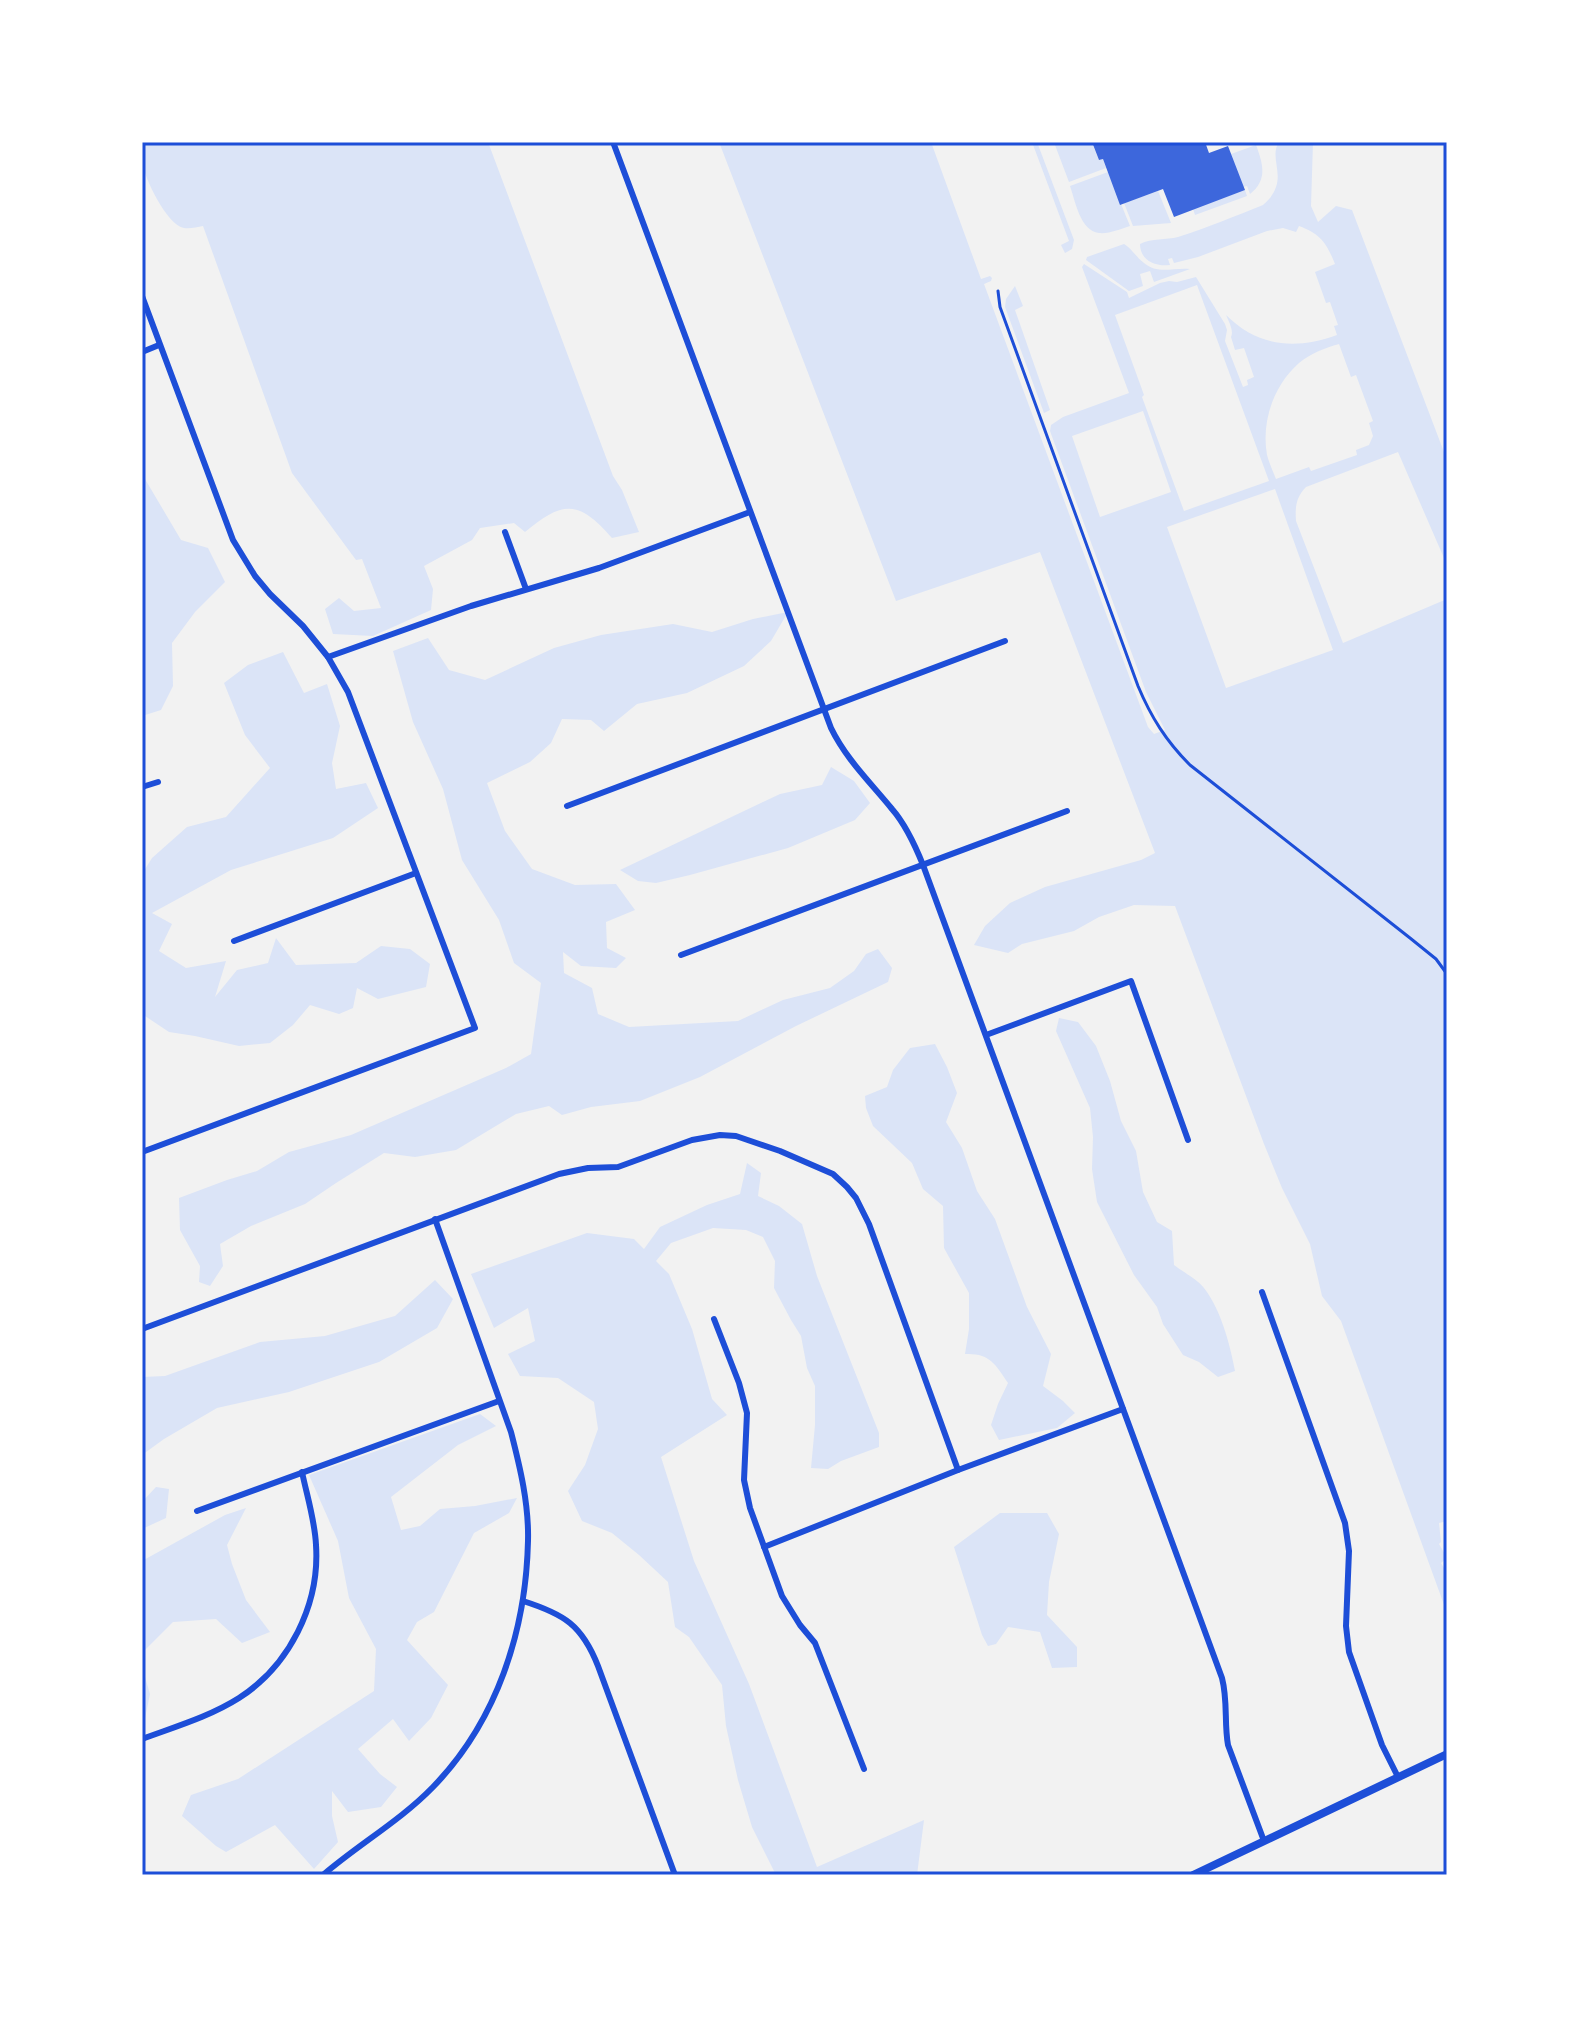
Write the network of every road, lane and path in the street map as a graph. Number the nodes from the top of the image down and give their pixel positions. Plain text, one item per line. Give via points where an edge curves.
1 (613, 142) edge
2 (998, 291) dead end
3 (142, 296) edge
4 (159, 345) junction
5 (142, 352) edge
6 (750, 512) junction
7 (505, 532) dead end
8 (526, 589) junction
9 (1005, 641) dead end
10 (328, 657) junction
11 (823, 708) junction
12 (158, 782) dead end
13 (142, 787) edge
14 (567, 806) dead end
15 (1067, 811) dead end
16 (923, 865) junction
17 (416, 873) junction
18 (234, 941) dead end
19 (681, 955) dead end
20 (1447, 974) edge
21 (986, 1035) junction
22 (1188, 1140) dead end
23 (142, 1152) edge
24 (435, 1219) junction
25 (1262, 1292) dead end
26 (714, 1319) dead end
27 (142, 1329) edge
28 (499, 1401) junction
29 (1123, 1409) junction
30 (958, 1470) junction
31 (302, 1472) junction
32 (197, 1511) dead end
33 (764, 1547) junction
34 (523, 1601) junction
35 (142, 1739) edge
36 (1447, 1754) edge
37 (864, 1769) dead end
38 (1398, 1777) junction
39 (1264, 1841) junction
40 (323, 1875) edge
41 (675, 1875) edge
42 (1193, 1875) edge

1 - 6 street
2 - 20 lane via 1156,724 1190,765 1436,959
3 - 4 street
4 - 5 street
4 - 10 street via 233,540 255,576
6 - 8 street
6 - 11 street
7 - 8 street
8 - 10 street
9 - 11 street
10 - 17 street via 354,705
11 - 14 street
11 - 16 street via 847,756 895,813
12 - 13 street
15 - 16 street
16 - 19 street
16 - 21 street
17 - 18 street
17 - 23 street via 475,1028
21 - 22 street via 1131,981
21 - 29 street
24 - 27 street
24 - 28 street
24 - 30 street via 559,1174 618,1167 705,1137 744,1138 820,1167 847,1187 863,1211
25 - 38 street via 1345,1523 1349,1652
26 - 33 street via 747,1413 744,1480
28 - 31 street
28 - 34 street via 525,1496
29 - 30 street
29 - 39 street via 1222,1678 1228,1745
30 - 33 street
31 - 32 street
31 - 35 street via 316,1543 316,1574 291,1644 237,1699
33 - 37 street via 782,1596 815,1643
34 - 40 street via 496,1694 450,1768 426,1794
34 - 41 street via 558,1613 587,1640
36 - 38 street
38 - 39 street
39 - 42 street

